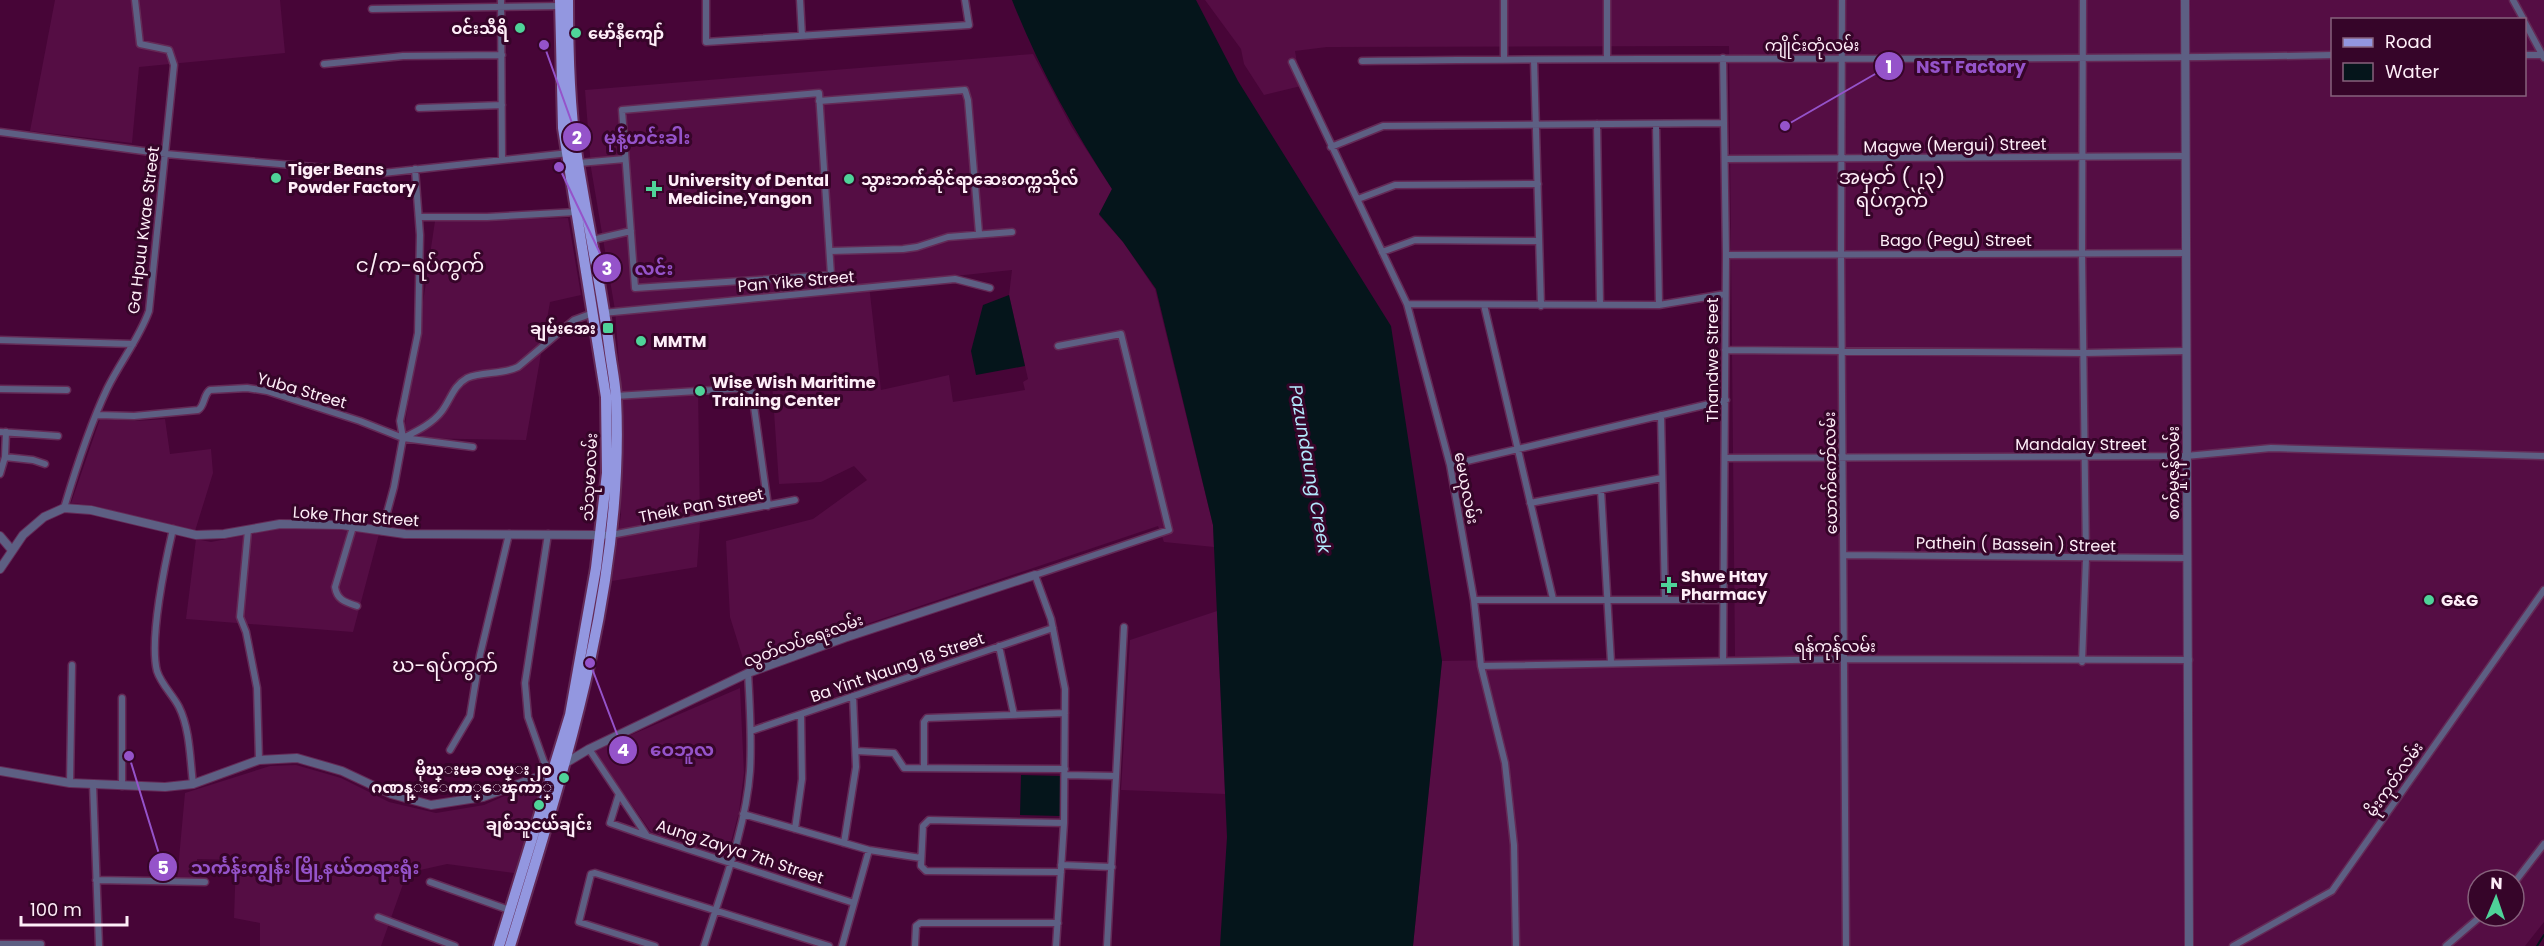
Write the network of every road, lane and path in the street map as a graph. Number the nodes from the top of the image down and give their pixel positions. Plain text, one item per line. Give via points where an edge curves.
1 (135, 0) edge
2 (706, 0) edge
3 (800, 0) edge
4 (965, 0) edge
5 (1504, 0) edge
6 (1607, 0) edge
7 (1842, 0) edge
8 (2082, 0) edge
9 (2185, 0) edge
10 (2513, 0) edge
11 (501, 3) edge
12 (564, 3) edge
13 (372, 9) dead end
14 (2523, 18) edge
15 (2526, 24) edge
16 (802, 36) junction
17 (502, 55) junction
18 (2331, 55) edge
19 (2526, 55) edge
20 (2543, 57) edge
21 (1723, 58) junction
22 (2185, 58) junction
23 (1504, 59) junction
24 (1607, 59) junction
25 (1842, 59) junction
26 (2082, 59) junction
27 (1534, 60) junction
28 (1362, 61) dead end
29 (1292, 62) dead end
30 (324, 64) dead end
31 (819, 101) junction
32 (502, 105) junction
33 (419, 108) dead end
34 (1724, 123) junction
35 (1536, 124) junction
36 (1597, 124) junction
37 (1656, 124) junction
38 (0, 132) edge
39 (1331, 147) junction
40 (166, 154) junction
41 (573, 156) junction
42 (2185, 156) junction
43 (2082, 157) junction
44 (502, 159) junction
45 (625, 159) junction
46 (1725, 159) junction
47 (1842, 160) junction
48 (415, 169) junction
49 (1538, 184) junction
50 (1358, 199) junction
51 (582, 212) junction
52 (419, 217) junction
53 (631, 231) junction
54 (1012, 232) dead end
55 (979, 233) junction
56 (592, 240) junction
57 (1539, 241) junction
58 (830, 251) junction
59 (1382, 252) junction
60 (2082, 253) junction
61 (2186, 253) junction
62 (1726, 255) junction
63 (1841, 255) junction
64 (990, 288) dead end
65 (1725, 294) junction
66 (1407, 304) junction
67 (1659, 304) junction
68 (1484, 305) junction
69 (1600, 305) junction
70 (1541, 306) junction
71 (599, 313) junction
72 (0, 340) edge
73 (132, 344) junction
74 (1058, 346) dead end
75 (1725, 350) junction
76 (1842, 351) junction
77 (2186, 351) junction
78 (2084, 353) junction
79 (0, 389) edge
80 (67, 390) dead end
81 (611, 397) junction
82 (1726, 400) junction
83 (97, 415) junction
84 (1661, 415) junction
85 (3, 432) edge
86 (58, 436) dead end
87 (403, 438) junction
88 (473, 447) dead end
89 (1518, 449) junction
90 (2186, 456) junction
91 (2544, 456) edge
92 (5, 457) junction
93 (2085, 457) junction
94 (1725, 458) junction
95 (1843, 458) junction
96 (45, 464) dead end
97 (1450, 465) junction
98 (0, 474) edge
99 (1662, 478) junction
100 (1601, 490) junction
101 (795, 500) dead end
102 (1530, 503) junction
103 (768, 506) junction
104 (64, 508) junction
105 (353, 527) junction
106 (173, 529) junction
107 (248, 530) junction
108 (382, 531) junction
109 (509, 534) junction
110 (548, 534) junction
111 (606, 535) junction
112 (0, 536) edge
113 (11, 549) junction
114 (1844, 555) junction
115 (2086, 558) junction
116 (2187, 558) junction
117 (0, 569) edge
118 (1035, 575) junction
119 (2544, 590) edge
120 (1553, 599) junction
121 (1474, 600) junction
122 (1607, 600) junction
123 (1665, 600) junction
124 (1724, 600) junction
125 (357, 606) dead end
126 (1124, 627) dead end
127 (1053, 628) junction
128 (999, 646) junction
129 (1844, 659) junction
130 (2189, 660) junction
131 (1723, 661) junction
132 (1611, 662) junction
133 (2082, 662) junction
134 (72, 665) dead end
135 (1481, 666) junction
136 (748, 674) junction
137 (853, 696) junction
138 (122, 698) dead end
139 (1065, 713) junction
140 (801, 714) junction
141 (1014, 715) junction
142 (751, 731) junction
143 (589, 749) junction
144 (450, 750) dead end
145 (856, 751) junction
146 (259, 760) junction
147 (566, 762) junction
148 (924, 768) junction
149 (0, 771) edge
150 (553, 772) junction
151 (1065, 772) junction
152 (1116, 776) junction
153 (70, 783) junction
154 (193, 784) junction
155 (93, 785) junction
156 (122, 786) junction
157 (619, 794) junction
158 (742, 814) junction
159 (1064, 823) junction
160 (795, 829) junction
161 (647, 836) junction
162 (844, 843) junction
163 (2544, 844) edge
164 (869, 850) junction
165 (921, 858) junction
166 (730, 863) junction
167 (1112, 867) junction
168 (2526, 868) edge
169 (1061, 869) junction
170 (96, 880) junction
171 (205, 882) dead end
172 (430, 882) dead end
173 (854, 903) junction
174 (715, 911) junction
175 (515, 912) junction
176 (378, 917) dead end
177 (1058, 923) junction
178 (2467, 928) edge
179 (0, 944) edge
180 (41, 944) dead end
181 (99, 946) edge
182 (455, 946) edge
183 (499, 946) edge
184 (510, 946) edge
185 (655, 946) edge
186 (704, 946) edge
187 (829, 946) edge
188 (842, 946) edge
189 (915, 946) edge
190 (1056, 946) edge
191 (1107, 946) edge
192 (1516, 946) edge
193 (1846, 946) edge
194 (2189, 946) edge
195 (2233, 946) edge
196 (2446, 946) edge

1 - 40 street, Ga Hpuu Kwae Street via 140,44 169,50 174,65
2 - 16 street via 706,42
3 - 16 street
4 - 16 street via 969,25
5 - 23 street
6 - 24 street
7 - 25 street, ယောက်ကော်လမ်း
8 - 26 street
9 - 22 street, စက်မှုဇုန်လမ်း
10 - 14 street
11 - 12 street
11 - 13 street
11 - 17 street
12 - 41 main road, သံသုမာလမ်း via 563,128
15 - 20 street
17 - 30 street via 403,56
17 - 32 street
18 - 22 street, ကျိုင်းတုံလမ်း
19 - 20 street
21 - 24 street, ကျိုင်းတုံလမ်း
21 - 25 street, ကျိုင်းတုံလမ်း
21 - 34 street, Thandwe Street
22 - 26 street, ကျိုင်းတုံလမ်း
22 - 42 street, စက်မှုဇုန်လမ်း
23 - 27 street, ကျိုင်းတုံလမ်း
23 - 28 street, ကျိုင်းတုံလမ်း
24 - 27 street, ကျိုင်းတုံလမ်း
25 - 26 street, ကျိုင်းတုံလမ်း
25 - 47 street, ယောက်ကော်လမ်း
26 - 43 street
27 - 35 street
29 - 39 street, မေယုလမ်း
31 - 45 street via 819,93 622,110
31 - 55 street via 965,90
31 - 58 street
32 - 33 street
32 - 44 street
34 - 37 street
34 - 46 street, Thandwe Street
35 - 36 street
35 - 39 street via 1383,126
35 - 49 street
36 - 37 street
36 - 69 street
37 - 67 street
38 - 40 street
39 - 50 street, မေယုလမ်း
40 - 48 street via 383,173
40 - 73 street, Ga Hpuu Kwae Street via 149,311
41 - 44 street
41 - 45 street
41 - 51 main road, သံသုမာလမ်း
41 - 51 main road, သံသုမာလမ်း
42 - 43 street, Magwe (Mergui) Street
42 - 61 street, စက်မှုဇုန်လမ်း
43 - 47 street, Magwe (Mergui) Street
43 - 60 street
44 - 48 street
45 - 53 street
46 - 47 street, Magwe (Mergui) Street
46 - 62 street, Thandwe Street
47 - 63 street, ယောက်ကော်လမ်း
48 - 52 street
49 - 50 street via 1395,185
49 - 57 street
50 - 59 street, မေယုလမ်း
51 - 52 street
51 - 56 main road, သံသုမာလမ်း
51 - 71 main road, သံသုမာလမ်း
52 - 87 street via 418,333 400,421
53 - 56 street
53 - 58 street via 635,288 831,274
54 - 55 street
55 - 58 street via 903,249
56 - 71 main road, သံသုမာလမ်း
57 - 59 street via 1415,240
57 - 70 street
59 - 66 street, မေယုလမ်း
60 - 61 street, Bago (Pegu) Street
60 - 63 street, Bago (Pegu) Street
60 - 78 street
61 - 77 street, စက်မှုဇုန်လမ်း
62 - 63 street, Bago (Pegu) Street
62 - 65 street, Thandwe Street
63 - 76 street, ယောက်ကော်လမ်း
64 - 71 street, Pan Yike Street via 955,279
65 - 67 street
65 - 75 street, Thandwe Street
66 - 68 street
66 - 97 street, မေယုလမ်း
67 - 69 street
68 - 70 street
68 - 89 street
69 - 70 street
71 - 81 main road, သံသုမာလမ်း
71 - 87 street, Pan Yike Street via 574,320 508,372 469,377 456,386 441,412 425,427
72 - 73 street
73 - 83 street, Ga Hpuu Kwae Street
74 - 118 street via 1121,333 1169,530
75 - 76 street
75 - 82 street, Thandwe Street
76 - 78 street
76 - 95 street, ယောက်ကော်လမ်း
77 - 78 street
77 - 90 street, စက်မှုဇုန်လမ်း
78 - 93 street
79 - 80 street
81 - 103 street via 747,388 752,392
81 - 111 main road, သံသုမာလမ်း via 617,486
82 - 84 street
82 - 94 street, Thandwe Street
83 - 87 street, Yuba Street via 198,410 210,390 247,388 267,391
83 - 104 street, Ga Hpuu Kwae Street
84 - 89 street
84 - 99 street
85 - 86 street
85 - 92 street
87 - 88 street, Yuba Street
87 - 108 street
89 - 97 street
89 - 102 street
90 - 91 street, Mandalay Street via 2271,448
90 - 93 street, Mandalay Street
90 - 116 street, စက်မှုဇုန်လမ်း
92 - 96 street
92 - 98 street
93 - 95 street, Mandalay Street
93 - 115 street
94 - 95 street, Mandalay Street
94 - 124 street, Thandwe Street
95 - 114 street, ယောက်ကော်လမ်း
97 - 121 street, မေယုလမ်း
99 - 100 street
99 - 123 street
100 - 102 street
100 - 122 street
101 - 103 street, Theik Pan Street
102 - 120 street
103 - 111 street, Theik Pan Street
104 - 106 street, Loke Thar Street via 91,510
104 - 113 street via 44,517
105 - 107 street, Loke Thar Street via 280,524
105 - 108 street, Loke Thar Street
105 - 125 street via 335,587 342,601
106 - 107 street, Loke Thar Street via 196,535
106 - 154 street via 155,640 156,661 158,673 179,706 185,725
107 - 146 street via 240,617 256,688
108 - 109 street, Loke Thar Street
109 - 110 street, Loke Thar Street
109 - 144 street via 480,655 470,716
110 - 111 street, Loke Thar Street
110 - 150 street via 529,644 525,693 526,708 544,762
111 - 147 main road, သံသုမာလမ်း via 591,656
111 - 150 main road, သံသုမာလမ်း via 570,715
112 - 113 street
113 - 117 street
114 - 115 street, Pathein ( Bassein ) Street
114 - 129 street, ယောက်ကော်လမ်း
115 - 116 street, Pathein ( Bassein ) Street
115 - 133 street
116 - 130 street, စက်မှုဇုန်လမ်း
118 - 127 street
118 - 136 street, လွတ်လပ်ရေးလမ်း
119 - 195 street, မိုးကုတ်လမ်း via 2332,891
120 - 121 street
120 - 122 street
121 - 135 street, မေယုလမ်း
122 - 123 street
122 - 132 street
123 - 124 street
124 - 131 street, Thandwe Street
126 - 152 street
127 - 128 street, Ba Yint Naung 18 Street
127 - 139 street via 1065,689
128 - 137 street, Ba Yint Naung 18 Street
128 - 141 street
129 - 131 street, ရန်ကုန်လမ်း
129 - 133 street, ရန်ကုန်လမ်း
129 - 193 street, ယောက်ကော်လမ်း
130 - 133 street, ရန်ကုန်လမ်း
130 - 194 street, စက်မှုဇုန်လမ်း
131 - 132 street, ရန်ကုန်လမ်း
132 - 135 street, ရန်ကုန်လမ်း
134 - 153 street
135 - 192 street, မေယုလမ်း via 1506,763 1514,845
136 - 142 street
136 - 143 street, လွတ်လပ်ရေးလမ်း
137 - 140 street, Ba Yint Naung 18 Street
137 - 145 street
138 - 156 street
139 - 141 street
139 - 151 street
140 - 142 street, Ba Yint Naung 18 Street
140 - 160 street via 802,779
141 - 148 street via 927,718
142 - 158 street via 750,773
143 - 147 street, လွတ်လပ်ရေးလမ်း
143 - 157 street, Aung Zayya 7th Street
145 - 148 street via 894,753 904,768
145 - 162 street
146 - 150 street, လွတ်လပ်ရေးလမ်း via 297,758 431,805 483,796
146 - 154 street, လွတ်လပ်ရေးလမ်း
147 - 150 street, လွတ်လပ်ရေးလမ်း
147 - 175 main road, သံသုမာလမ်း
148 - 151 street
149 - 153 street, လွတ်လပ်ရေးလမ်း
150 - 175 main road, သံသုမာလမ်း
151 - 152 street
151 - 159 street
152 - 167 street
153 - 155 street, လွတ်လပ်ရေးလမ်း
154 - 156 street, လွတ်လပ်ရေးလမ်း
155 - 156 street, လွတ်လပ်ရေးလမ်း
155 - 170 street
157 - 161 street, Aung Zayya 7th Street
157 - 161 street via 610,824
158 - 160 street
158 - 166 street
159 - 165 street via 929,820 925,822
159 - 169 street
160 - 162 street
161 - 166 street, Aung Zayya 7th Street
162 - 164 street
163 - 168 street
164 - 165 street
164 - 173 street
165 - 169 street via 922,869
166 - 173 street, Aung Zayya 7th Street
166 - 174 street
167 - 169 street
167 - 191 street
169 - 177 street
170 - 171 street
170 - 181 street
172 - 175 street
173 - 188 street
174 - 185 street via 591,874 578,921
174 - 186 street
174 - 187 street
175 - 183 main road, သံသုမာလမ်း
175 - 184 main road, သံသုမာလမ်း
176 - 182 street
177 - 189 street via 917,924
177 - 190 street
178 - 196 street
179 - 180 street

